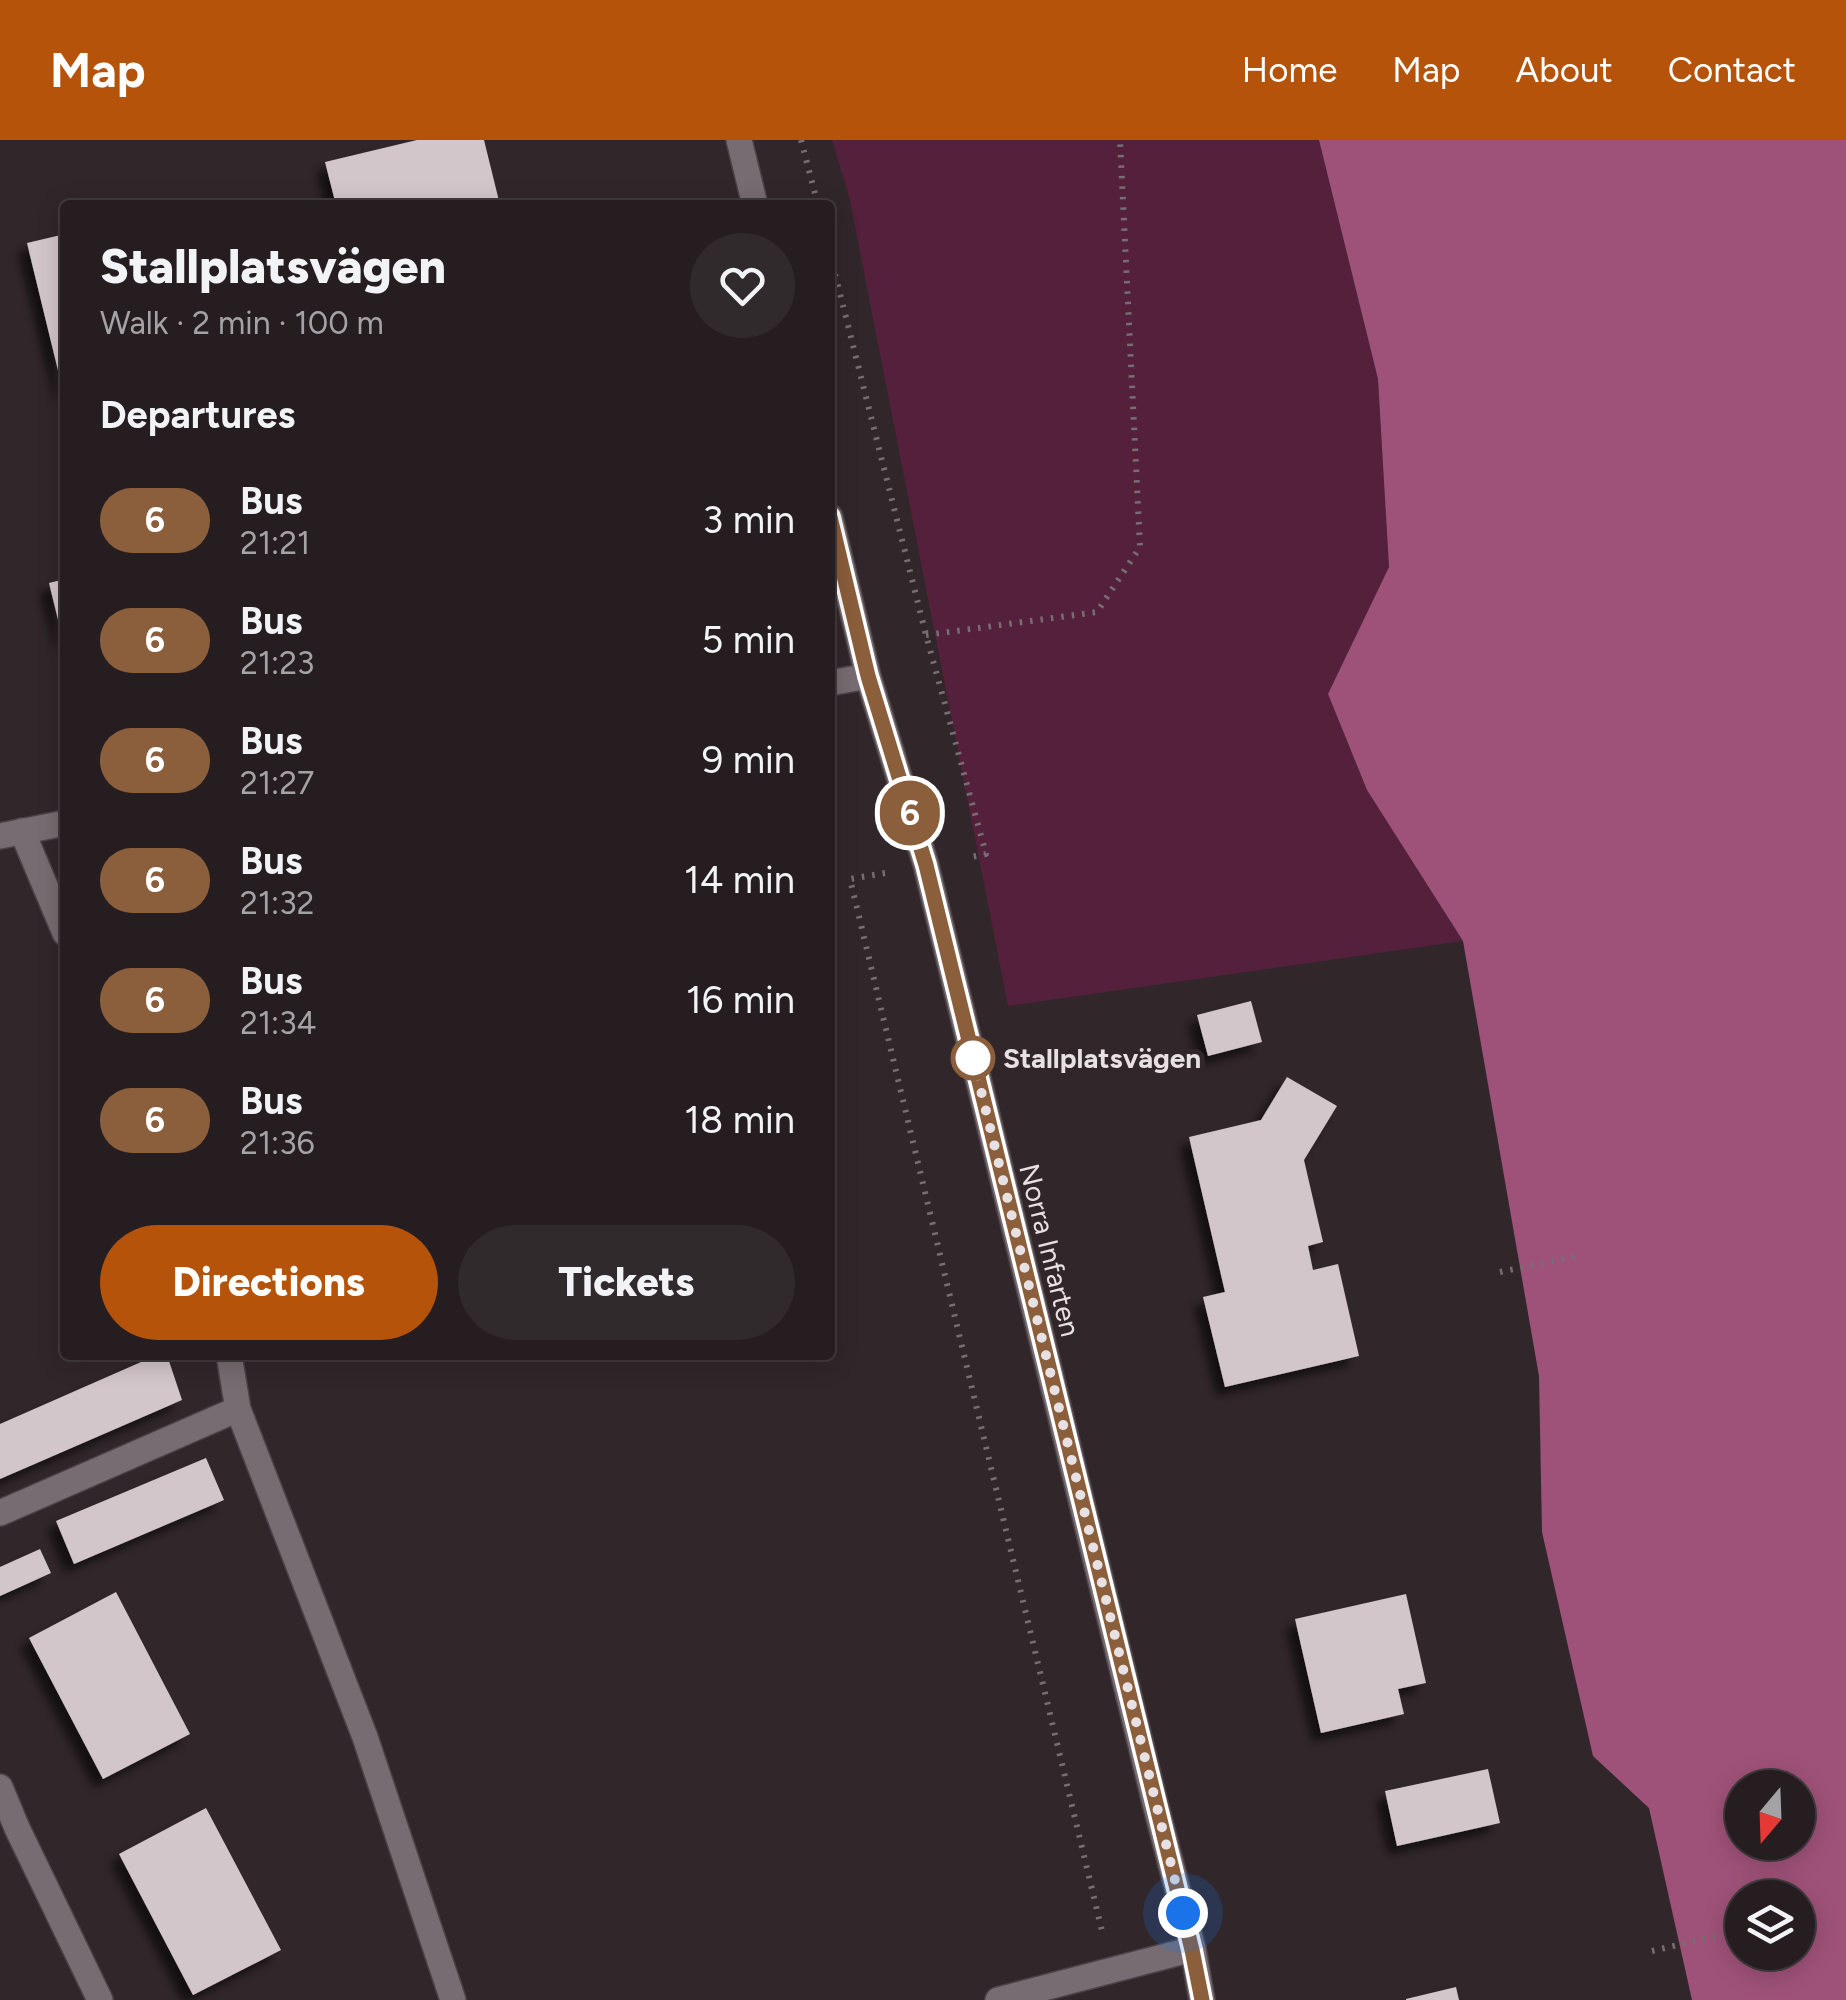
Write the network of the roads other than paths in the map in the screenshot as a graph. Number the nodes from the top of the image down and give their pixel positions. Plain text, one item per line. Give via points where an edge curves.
1 (739, 140) edge
2 (754, 200) edge
3 (835, 539) edge
4 (868, 676) junction
5 (835, 682) edge
6 (60, 824) edge
7 (11, 834) edge
8 (60, 924) edge
9 (230, 1360) edge
10 (238, 1409) junction
11 (0, 1513) edge
12 (0, 1787) edge
13 (1192, 1950) junction
14 (100, 2000) edge
15 (453, 2000) edge
16 (998, 2000) edge
17 (1202, 2000) edge

1 - 2 street
3 - 4 street, Norra Infarten
4 - 5 street
4 - 13 street, Norra Infarten via 926,865
6 - 7 street
7 - 8 street
9 - 10 street
10 - 11 street
10 - 15 street via 365,1737
12 - 14 street
13 - 16 street
13 - 17 street, Norra Infarten

